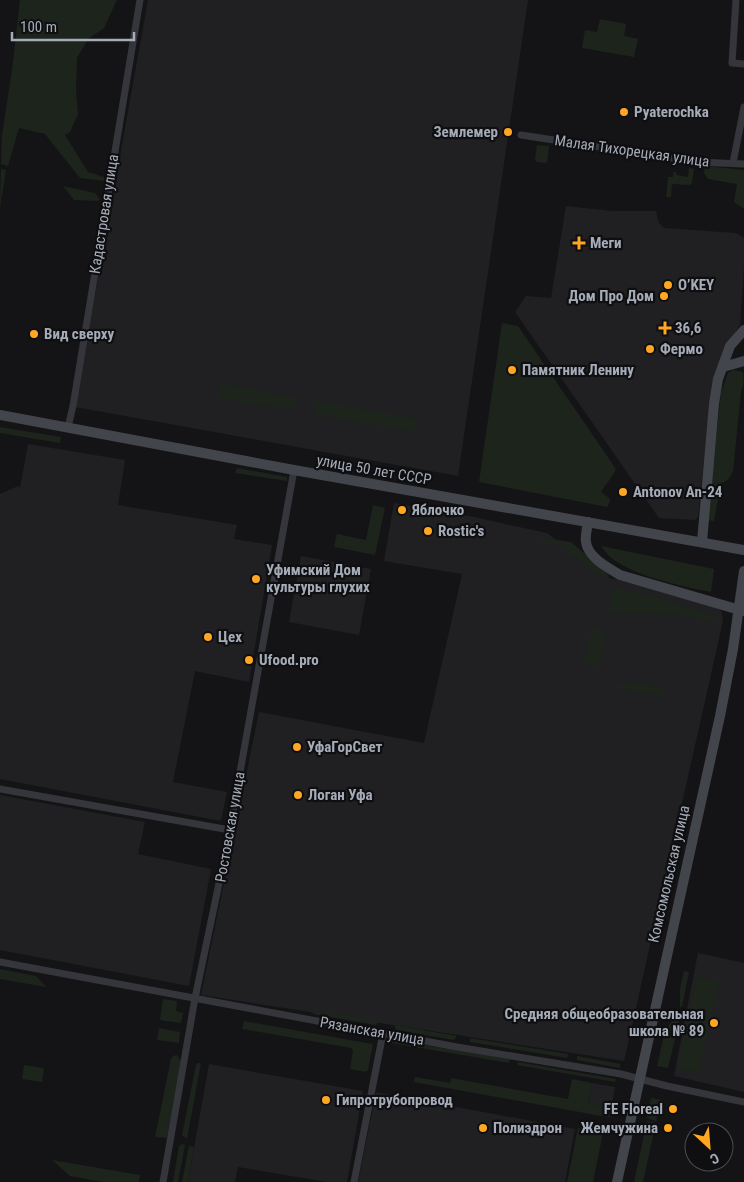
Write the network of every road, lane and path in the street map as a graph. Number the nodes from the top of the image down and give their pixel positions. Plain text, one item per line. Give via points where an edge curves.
1 (140, 0) edge
2 (736, 0) edge
3 (744, 64) edge
4 (744, 107) edge
5 (521, 135) dead end
6 (733, 163) junction
7 (744, 164) edge
8 (744, 330) edge
9 (744, 361) edge
10 (723, 367) junction
11 (0, 416) edge
12 (68, 428) junction
13 (294, 470) junction
14 (588, 522) junction
15 (702, 542) junction
16 (744, 550) edge
17 (744, 571) edge
18 (741, 611) edge
19 (0, 789) edge
20 (230, 830) junction
21 (0, 962) edge
22 (195, 998) junction
23 (383, 1033) junction
24 (639, 1079) junction
25 (744, 1102) edge
26 (163, 1182) edge
27 (354, 1182) edge
28 (617, 1182) edge

1 - 12 street, Кадастровая улица
2 - 3 street via 732,63
4 - 6 street
5 - 6 street, Малая Тихорецкая улица via 697,162
6 - 7 street, Малая Тихорецкая улица
8 - 10 main road via 730,346
9 - 10 main road
10 - 15 main road via 714,404
11 - 12 main road, улица 50 лет СССР
12 - 13 main road, улица 50 лет СССР
13 - 14 main road, улица 50 лет СССР
13 - 20 street, Ростовская улица
14 - 15 main road, улица 50 лет СССР
14 - 18 main road via 586,542 590,552 620,575
15 - 16 main road, улица 50 лет СССР
17 - 18 main road, Комсомольская улица
18 - 24 main road, Комсомольская улица
19 - 20 street
20 - 22 street, Ростовская улица
21 - 22 street, Рязанская улица
22 - 23 street, Рязанская улица
22 - 26 street, Ростовская улица
23 - 24 street, Рязанская улица
23 - 27 street
24 - 25 street, Рязанская улица
24 - 28 main road, Комсомольская улица

